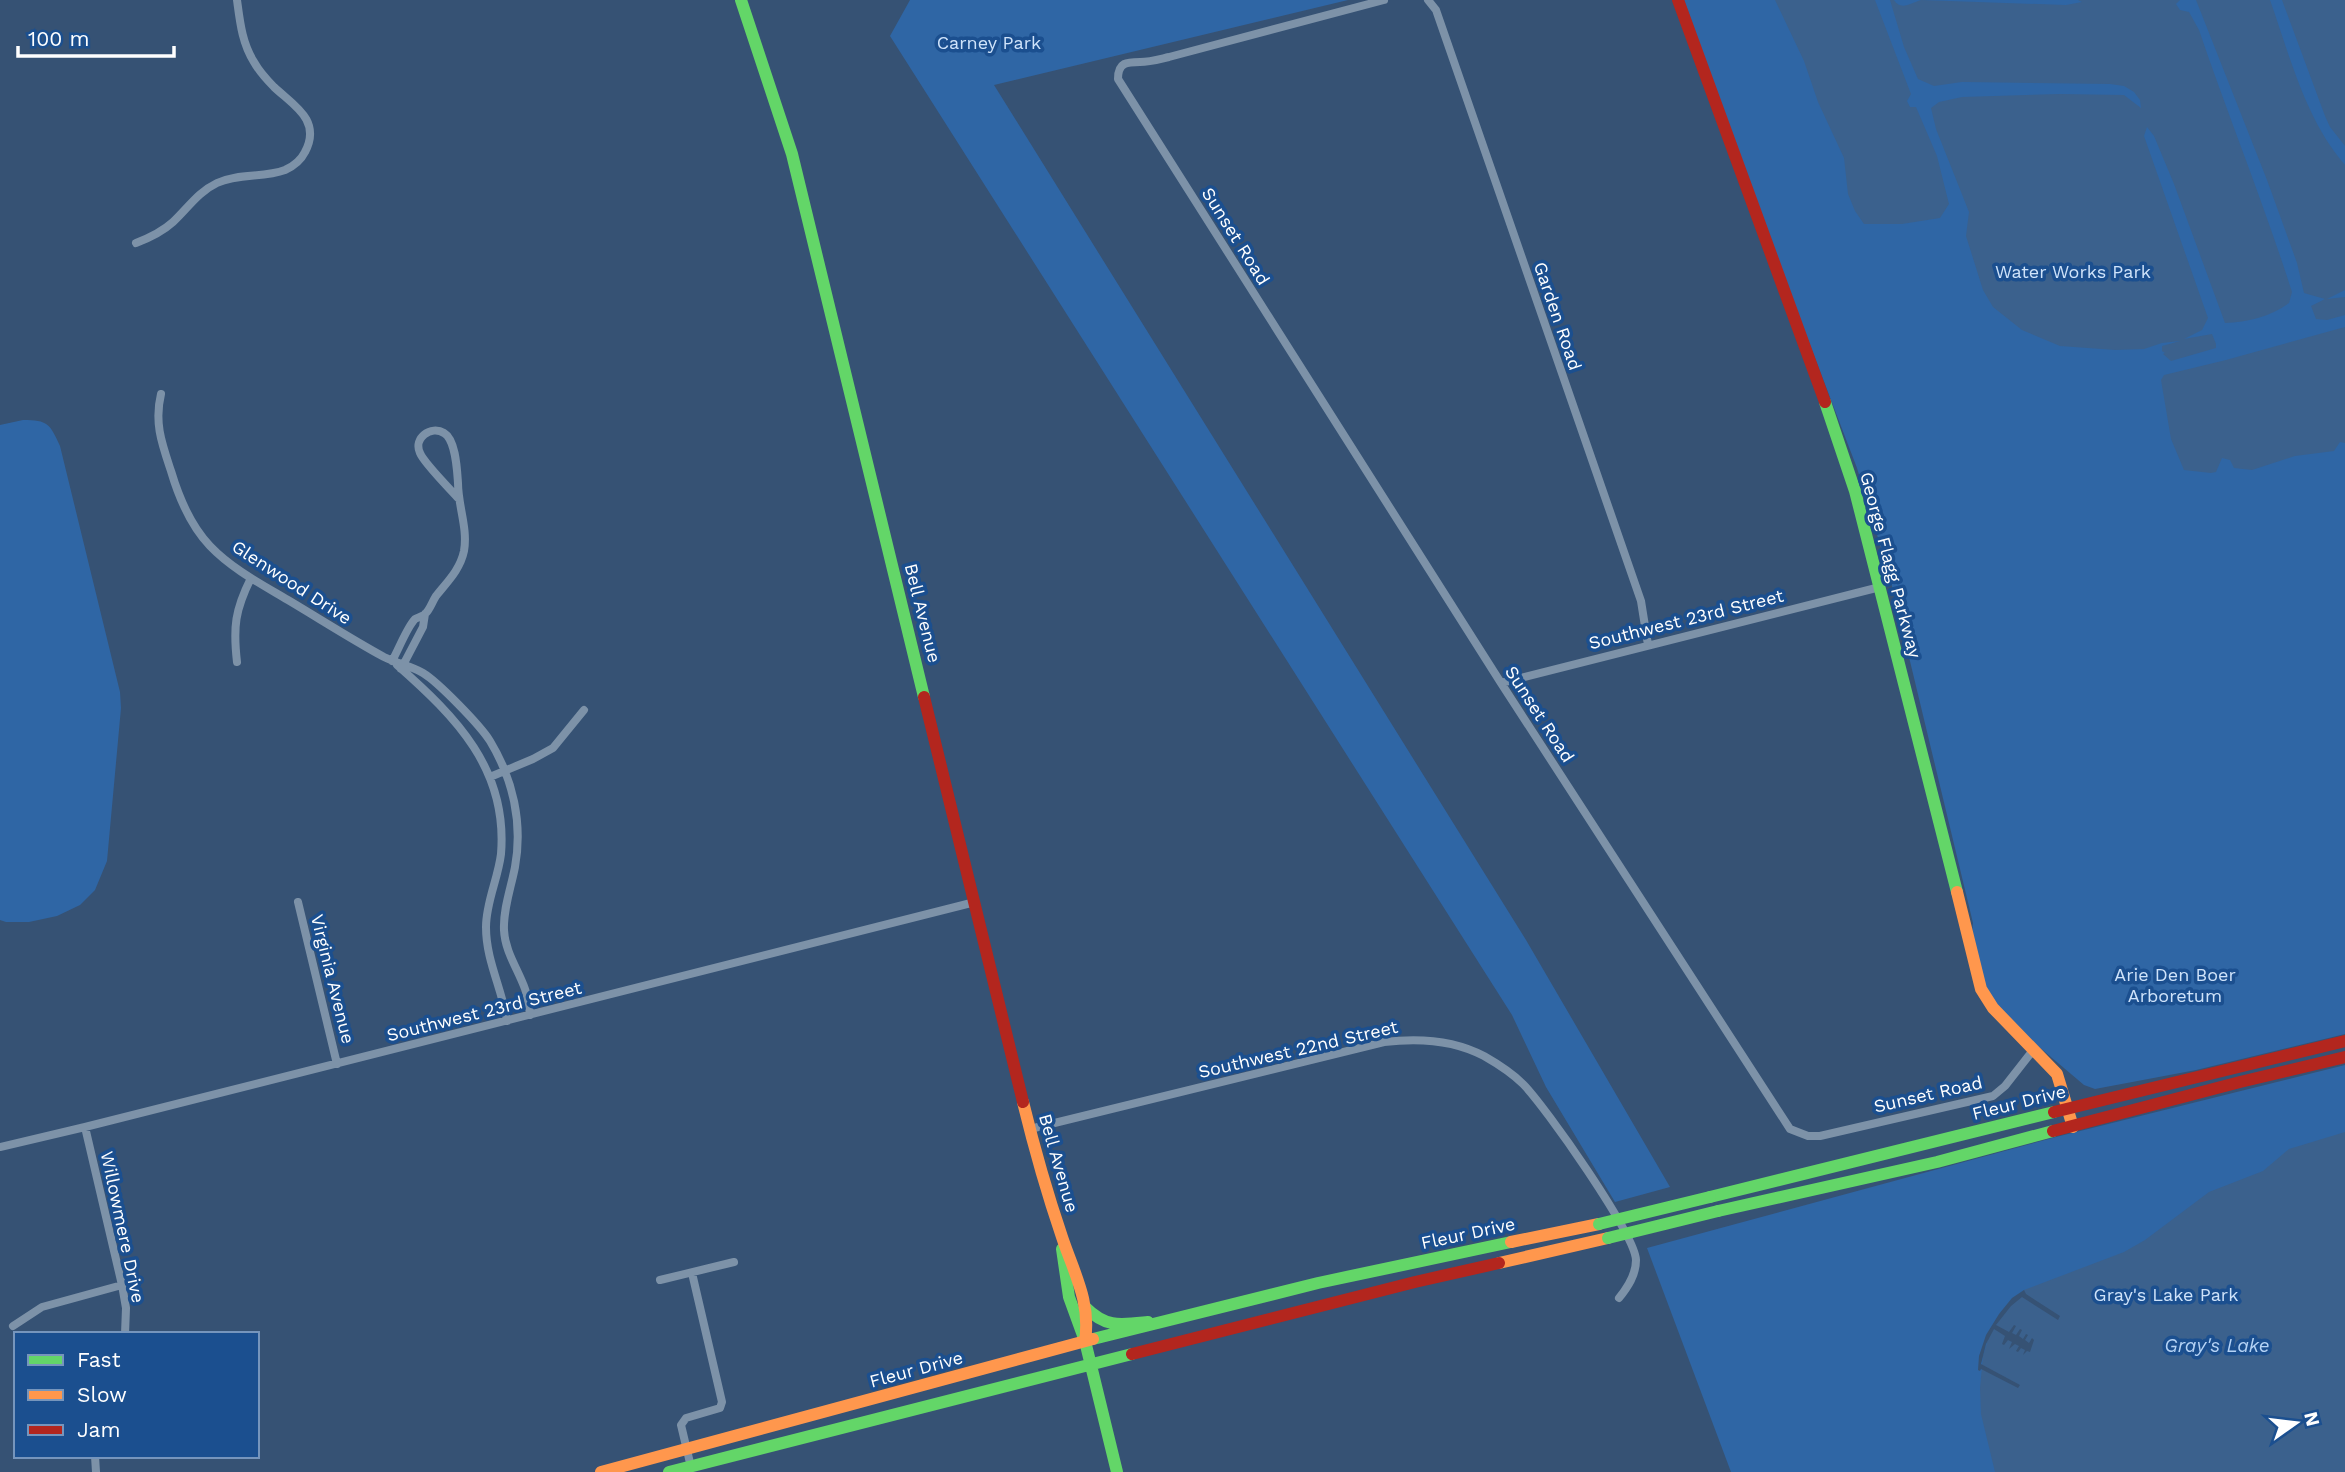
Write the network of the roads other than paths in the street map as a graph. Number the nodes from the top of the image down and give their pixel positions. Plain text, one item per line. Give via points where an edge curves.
1 (237, 0) edge
2 (741, 0) edge
3 (1384, 0) edge
4 (1428, 0) edge
5 (1678, 0) edge
6 (136, 243) dead end
7 (161, 394) dead end
8 (458, 498) junction
9 (251, 578) junction
10 (1880, 587) junction
11 (425, 614) junction
12 (1648, 645) junction
13 (392, 661) junction
14 (237, 662) dead end
15 (402, 667) junction
16 (1501, 683) junction
17 (584, 710) dead end
18 (505, 770) junction
19 (490, 777) junction
20 (492, 893) junction
21 (508, 896) junction
22 (298, 902) dead end
23 (975, 902) junction
24 (530, 1015) junction
25 (507, 1021) junction
26 (2345, 1041) edge
27 (2034, 1049) junction
28 (2345, 1057) edge
29 (337, 1064) junction
30 (2068, 1108) junction
31 (2073, 1126) junction
32 (85, 1128) junction
33 (1030, 1129) junction
34 (0, 1147) edge
35 (1062, 1238) junction
36 (734, 1262) dead end
37 (692, 1273) junction
38 (660, 1280) dead end
39 (122, 1285) junction
40 (1619, 1298) dead end
41 (1085, 1307) junction
42 (1176, 1319) junction
43 (13, 1326) dead end
44 (125, 1332) edge
45 (1085, 1341) junction
46 (1090, 1364) junction
47 (686, 1450) junction
48 (691, 1466) junction
49 (601, 1472) edge
50 (669, 1472) edge
51 (1117, 1472) edge

1 - 6 street via 252,59 307,120 307,148 285,170 217,183 161,232
2 - 23 main road, Bell Avenue via 792,154
3 - 16 street, Sunset Road via 1169,57 1127,61 1121,65 1118,79
4 - 12 street, Garden Road via 1436,10 1641,601
5 - 10 main road, George Flagg Parkway via 1839,439
7 - 9 street, Glenwood Drive via 158,430 183,505 211,547
8 - 8 street via 451,439 432,430 419,442 419,453
8 - 11 street via 463,553
9 - 13 street, Glenwood Drive
9 - 14 street via 235,615
10 - 12 street, Southwest 23rd Street
10 - 27 main road, George Flagg Parkway via 1975,972 1993,1008
11 - 13 street via 415,620
11 - 15 street via 424,627
12 - 16 street, Southwest 23rd Street
13 - 15 street, Glenwood Drive
15 - 18 street, Glenwood Drive via 423,673 464,711 489,740
15 - 19 street, Glenwood Drive via 452,718
16 - 27 street, Sunset Road via 1790,1129 1820,1136 1993,1096
17 - 18 street via 553,748
18 - 19 street
18 - 21 street, Glenwood Drive via 518,831
19 - 20 street, Glenwood Drive via 499,806 502,843
20 - 21 street
20 - 25 street, Glenwood Drive via 487,947
21 - 24 street, Glenwood Drive via 504,933 527,992
22 - 29 street, Virginia Avenue
23 - 24 street, Southwest 23rd Street
23 - 33 main road, Bell Avenue
24 - 25 street, Southwest 23rd Street
25 - 29 street, Southwest 23rd Street
26 - 30 main road, Fleur Drive
27 - 30 main road, George Flagg Parkway via 2057,1074
28 - 31 main road, Fleur Drive
29 - 32 street, Southwest 23rd Street
30 - 31 main road, George Flagg Parkway
30 - 42 main road, Fleur Drive, bridge via 1600,1224 1318,1283
31 - 46 main road, Fleur Drive, bridge
32 - 34 street, Southwest 23rd Street
32 - 39 street, Willowmere Drive
33 - 35 main road, Bell Avenue
33 - 40 street, Southwest 22nd Street via 1384,1042 1434,1041 1467,1049 1511,1073 1541,1105 1629,1238 1636,1258 1633,1276
35 - 41 main road, Bell Avenue
35 - 45 main road, Bell Avenue via 1063,1273 1076,1325
36 - 37 street
37 - 38 street
37 - 47 street via 722,1402 720,1408 686,1418 681,1425
39 - 43 street via 42,1307
39 - 44 street, Willowmere Drive
41 - 42 main road via 1095,1318 1114,1325
41 - 45 main road, Bell Avenue
42 - 45 main road, Fleur Drive
45 - 46 main road, Bell Avenue
45 - 47 main road, Fleur Drive
46 - 48 main road, Fleur Drive
46 - 51 main road, Bell Avenue
47 - 48 street
47 - 49 main road, Fleur Drive
48 - 50 main road, Fleur Drive

